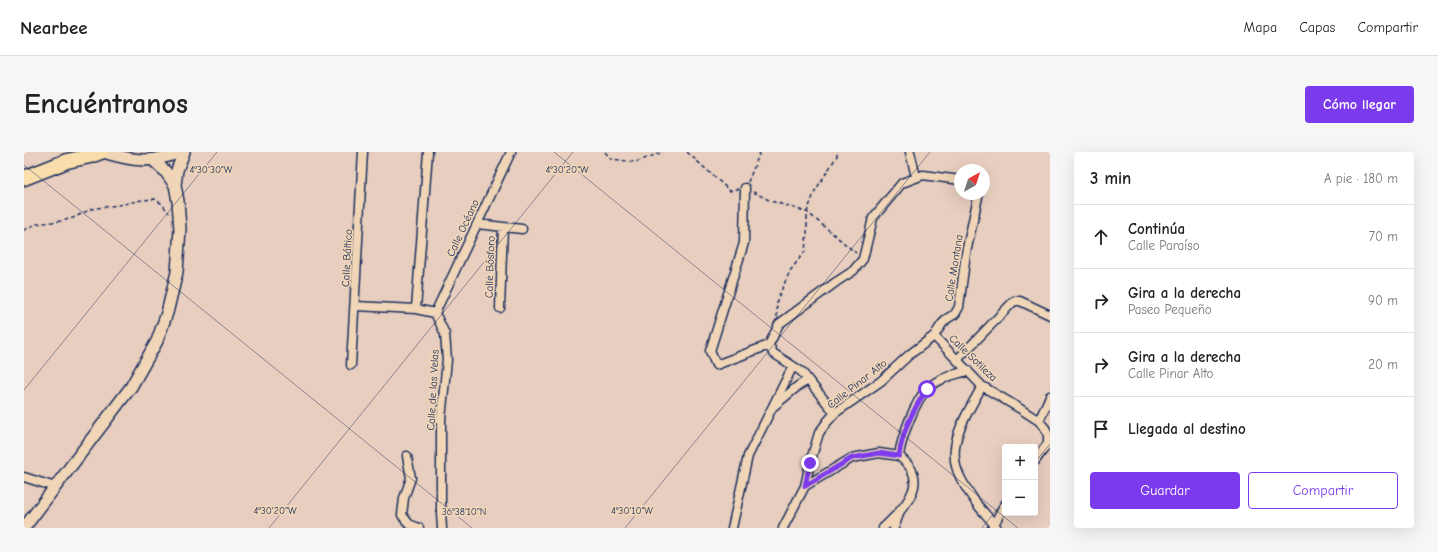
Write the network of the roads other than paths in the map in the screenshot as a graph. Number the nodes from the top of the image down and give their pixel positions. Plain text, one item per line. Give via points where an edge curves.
1 (102, 152) edge
2 (180, 152) edge
3 (184, 152) edge
4 (363, 152) edge
5 (428, 152) edge
6 (510, 152) edge
7 (910, 152) edge
8 (153, 160) junction
9 (916, 177) junction
10 (24, 178) edge
11 (954, 179) edge
12 (175, 185) junction
13 (745, 188) road end
14 (977, 200) edge
15 (477, 224) junction
16 (502, 227) junction
17 (522, 228) dead end
18 (355, 306) junction
19 (500, 308) dead end
20 (416, 309) junction
21 (435, 313) junction
22 (1050, 315) edge
23 (934, 336) junction
24 (769, 345) junction
25 (958, 360) junction
26 (351, 365) dead end
27 (792, 366) junction
28 (968, 371) junction
29 (808, 380) junction
30 (982, 386) junction
31 (1050, 396) edge
32 (770, 409) junction
33 (835, 413) junction
34 (1039, 422) junction
35 (407, 456) dead end
36 (899, 456) junction
37 (1038, 457) edge
38 (24, 477) edge
39 (805, 486) junction
40 (55, 487) junction
41 (1002, 510) edge
42 (899, 513) junction
43 (994, 527) edge
44 (24, 528) edge
45 (419, 528) edge
46 (442, 528) edge
47 (732, 528) edge
48 (783, 528) edge
49 (883, 528) edge
50 (894, 528) edge

1 - 8 main road via 140,161
1 - 10 highway via 67,161
2 - 8 main road
3 - 12 main road via 177,170
4 - 18 street, Calle Báltico
5 - 20 street
6 - 15 street, Calle Océano
7 - 9 street
8 - 12 main road
9 - 11 street via 924,175
9 - 24 street via 902,183 873,218 863,259 853,271 779,324
12 - 40 main road via 180,223 177,272 157,341 131,386
13 - 24 street via 744,243 710,352 716,365
14 - 23 street, Calle Montana via 958,307 955,314 942,324
15 - 16 street
15 - 21 street, Calle Océano
16 - 17 street
16 - 19 street, Calle Bósforo
18 - 20 street
18 - 26 street, Calle Báltico
20 - 21 street
21 - 46 street, Calle de las Velas via 445,334 447,360 441,419
22 - 25 street via 1020,301 1014,301
23 - 25 street, Calle Sotileza
23 - 33 street, Calle Pinar Alto via 881,381
24 - 27 street via 773,353
25 - 28 street, Calle Sotileza
27 - 29 street via 802,372
27 - 32 street
28 - 30 street, Calle Sotileza
28 - 36 street via 938,381 927,389 911,417 900,444
29 - 32 street
29 - 33 street
30 - 34 street, Calle Sotileza
30 - 43 street via 958,432 954,449 956,467 963,482
31 - 34 street
32 - 47 street via 748,456
33 - 39 street, Calle Pinar Alto via 820,433
34 - 37 street, Calle Sotileza via 1048,435 1048,443
35 - 45 street via 411,478 404,498 402,515 409,524
36 - 39 street via 879,453 852,458
36 - 42 street via 913,472 915,482 908,500
38 - 40 street
39 - 48 street, Calle Pinar Alto
40 - 44 main road
41 - 43 street
42 - 49 street
42 - 50 street

